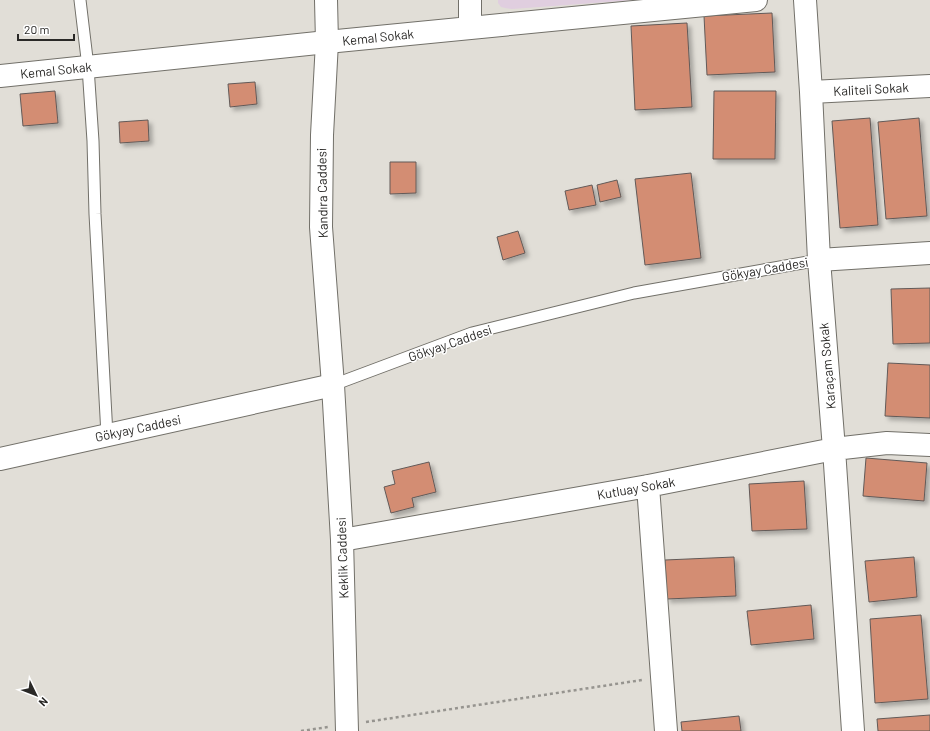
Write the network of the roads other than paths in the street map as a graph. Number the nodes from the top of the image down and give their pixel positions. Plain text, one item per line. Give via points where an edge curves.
1 (80, 0) edge
2 (326, 0) edge
3 (470, 0) edge
4 (756, 0) edge
5 (805, 0) edge
6 (470, 28) junction
7 (327, 42) junction
8 (88, 67) junction
9 (0, 76) edge
10 (930, 86) edge
11 (811, 92) junction
12 (930, 253) edge
13 (819, 260) junction
14 (333, 385) junction
15 (107, 435) junction
16 (930, 445) edge
17 (834, 449) junction
18 (0, 458) edge
19 (648, 486) junction
20 (342, 540) junction
21 (347, 728) edge
22 (666, 731) edge
23 (853, 731) edge

1 - 8 lane
2 - 7 street, Kandıra Caddesi
3 - 6 street
4 - 6 street, Kemal Sokak
5 - 11 street, Karaçam Sokak
6 - 7 street, Kemal Sokak
7 - 8 street, Kemal Sokak
7 - 14 street, Kandıra Caddesi via 321,228
8 - 9 street, Kemal Sokak
8 - 15 lane
10 - 11 street, Kaliteli Sokak
11 - 13 street, Karaçam Sokak
12 - 13 street, Gökyay Caddesi
13 - 14 lane, Gökyay Caddesi via 634,294 472,333
13 - 17 street, Karaçam Sokak
14 - 15 street, Gökyay Caddesi
14 - 20 street, Keklik Caddesi
15 - 18 street, Gökyay Caddesi
16 - 17 street, Kutluay Sokak via 887,443
17 - 19 street, Kutluay Sokak
17 - 23 street, Karaçam Sokak
19 - 20 street, Kutluay Sokak
19 - 22 street
20 - 21 street, Keklik Caddesi

